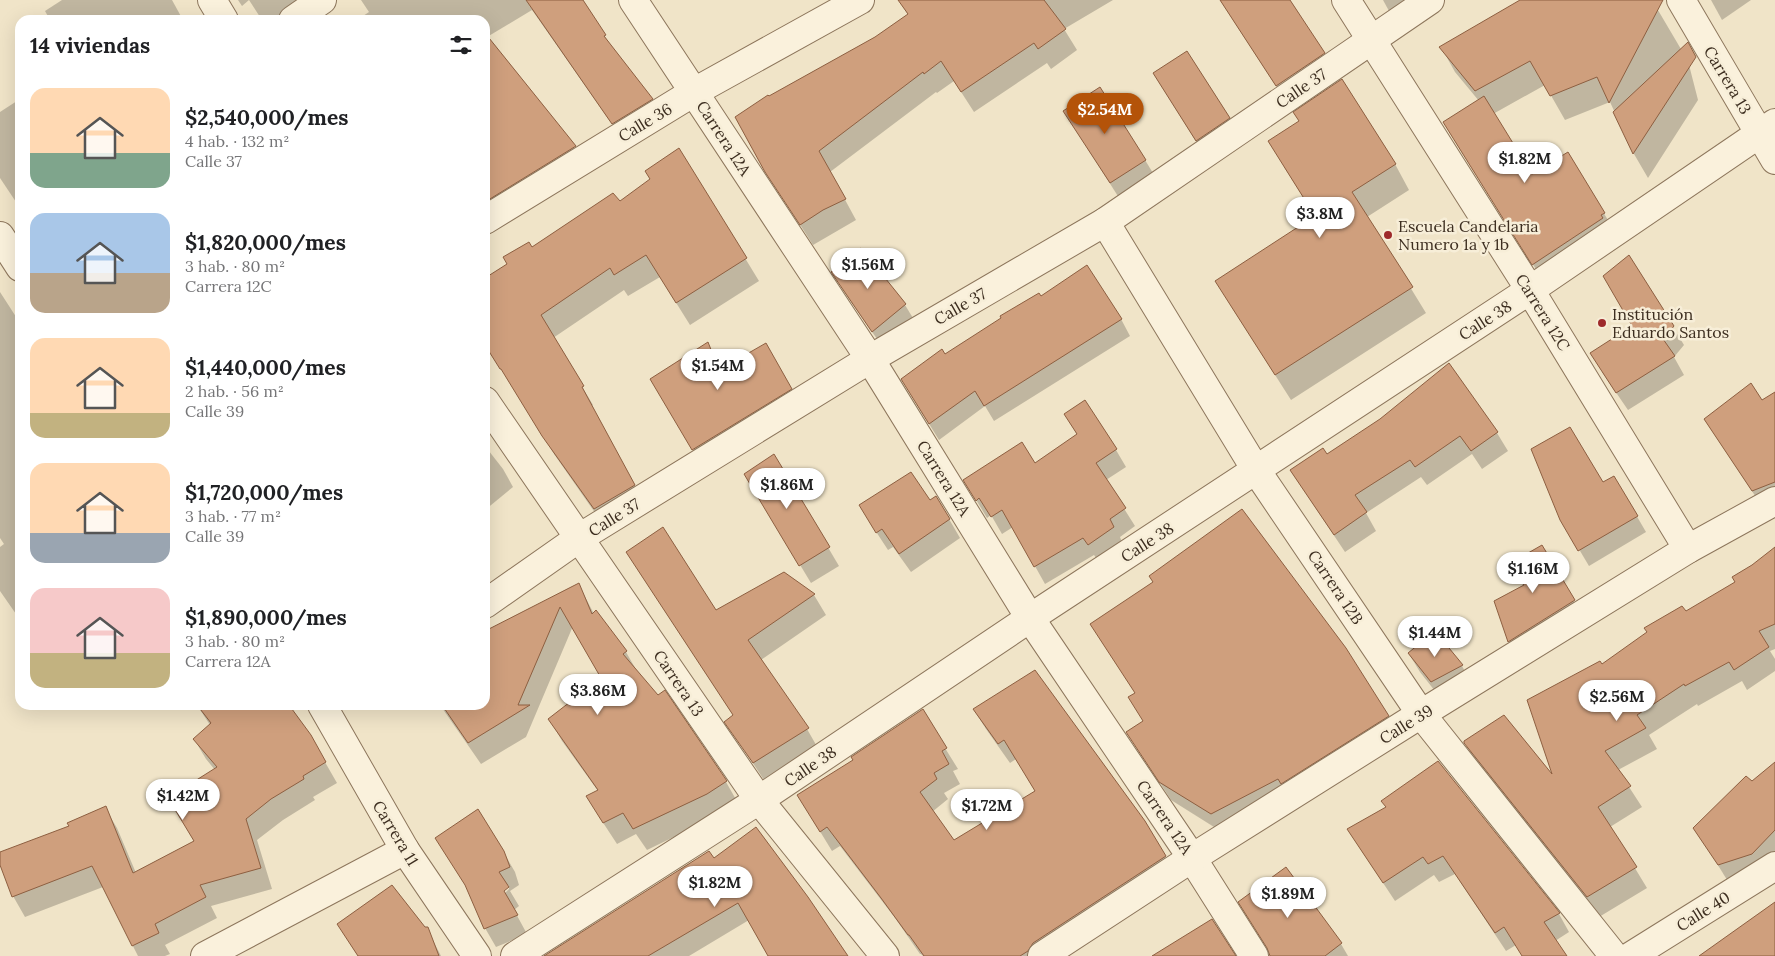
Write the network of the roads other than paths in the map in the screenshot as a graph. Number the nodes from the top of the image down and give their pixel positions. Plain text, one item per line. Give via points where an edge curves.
1 (212, 0) edge
2 (322, 0) edge
3 (633, 0) edge
4 (860, 0) edge
5 (1346, 0) edge
6 (1430, 0) edge
7 (1681, 0) edge
8 (221, 15) edge
9 (301, 15) edge
10 (1371, 40) junction
11 (694, 92) junction
12 (1767, 128) edge
13 (1775, 160) edge
14 (490, 217) edge
15 (1105, 222) junction
16 (5, 234) edge
17 (15, 256) edge
18 (1530, 290) junction
19 (870, 359) junction
20 (490, 408) edge
21 (1256, 470) junction
22 (1775, 501) edge
23 (579, 538) junction
24 (1688, 549) junction
25 (490, 600) edge
26 (1030, 618) junction
27 (332, 710) edge
28 (1421, 714) junction
29 (759, 800) junction
30 (405, 850) junction
31 (1192, 858) junction
32 (1775, 866) edge
33 (204, 956) edge
34 (477, 956) edge
35 (515, 956) edge
36 (885, 956) edge
37 (1042, 956) edge
38 (1254, 956) edge
39 (1614, 956) edge
40 (1631, 956) edge

1 - 8 street
2 - 9 street
3 - 11 street, Carrera 12A
4 - 11 street, Calle 36
5 - 10 street, Carrera 12C
6 - 10 street, Calle 37
7 - 12 street, Carrera 13
10 - 15 street, Calle 37
10 - 18 street, Carrera 12C
11 - 14 street, Calle 36
11 - 19 street, Carrera 12A
12 - 13 street, Carrera 13
12 - 18 street, Calle 38
15 - 19 street, Calle 37
15 - 21 street, Carrera 12B
16 - 17 street
18 - 21 street, Calle 38
18 - 24 street, Carrera 12C
19 - 23 street, Calle 37
19 - 26 street, Carrera 12A
20 - 23 street, Carrera 13
21 - 26 street, Calle 38
21 - 28 street, Carrera 12B
22 - 24 street, Calle 39
23 - 25 street, Calle 37
23 - 29 street, Carrera 13
24 - 28 street, Calle 39
26 - 29 street, Calle 38
26 - 31 street, Carrera 12A
27 - 30 street, Carrera 11
28 - 31 street, Calle 39
28 - 39 street, Carrera 12B
29 - 35 street, Calle 38
29 - 36 street, Carrera 13
30 - 33 street
30 - 34 street, Carrera 11
31 - 37 street, Calle 39
31 - 38 street, Carrera 12A
32 - 40 street, Calle 40

